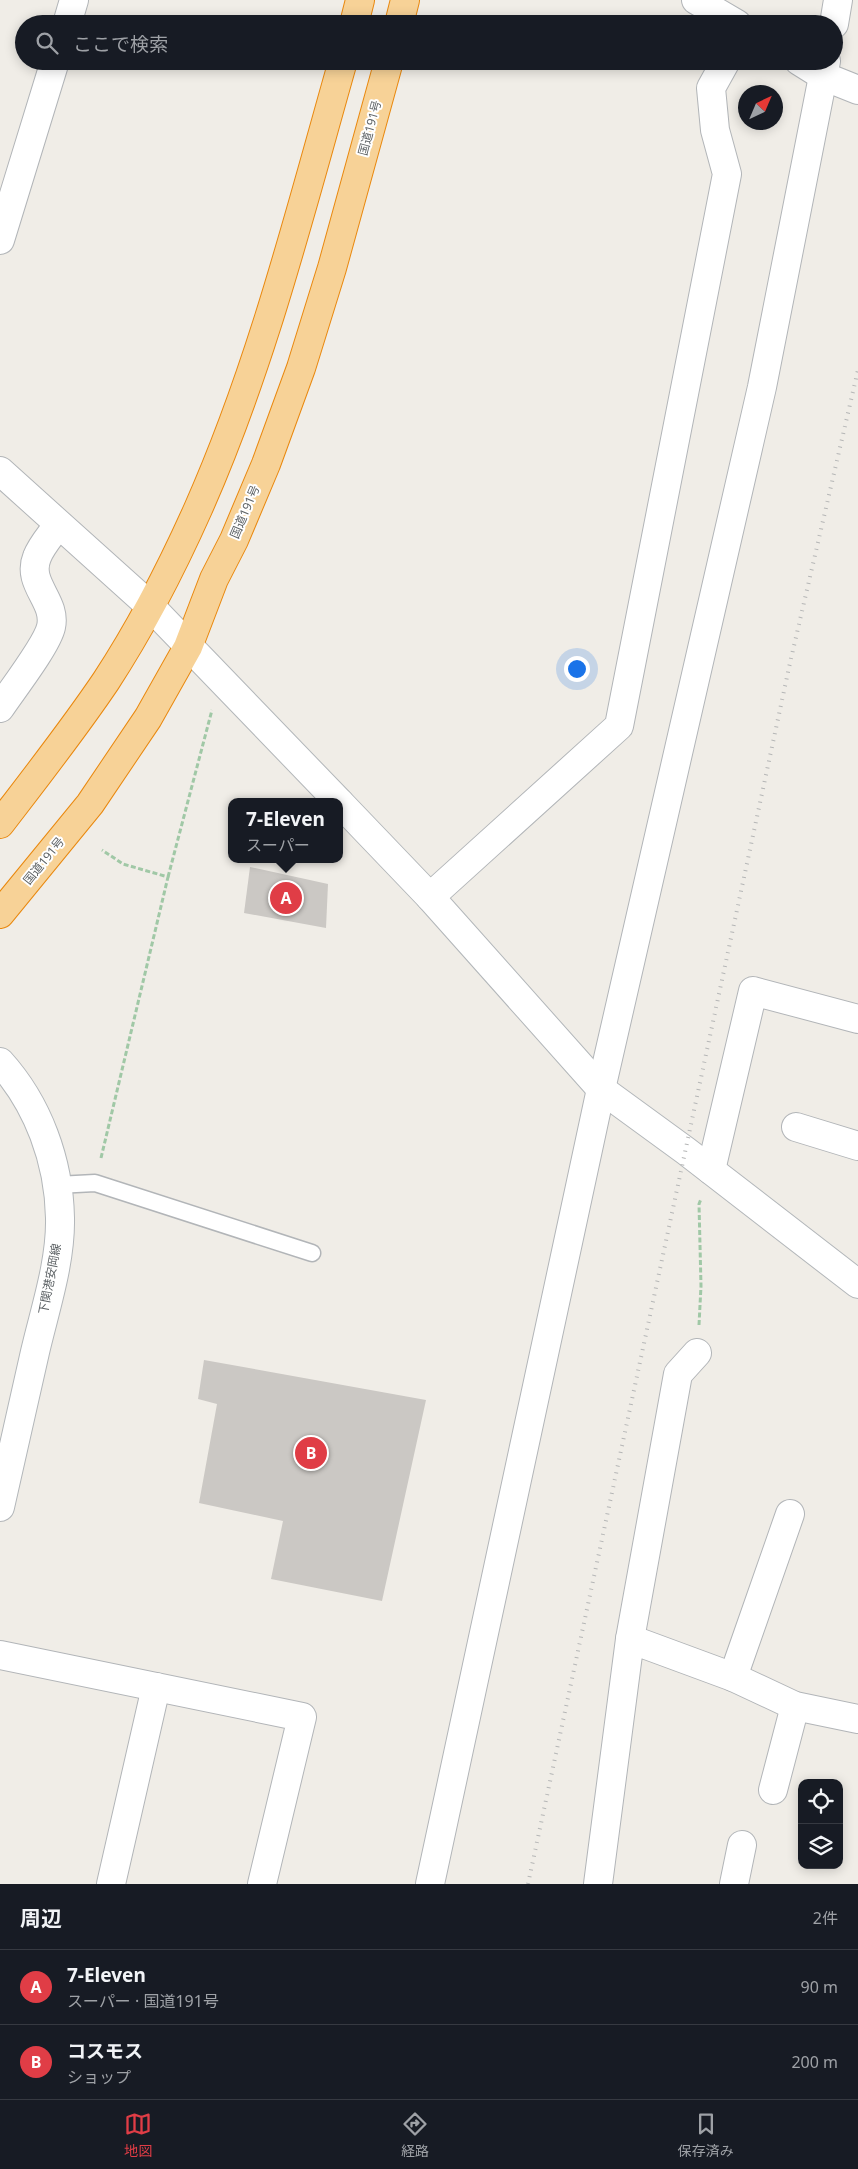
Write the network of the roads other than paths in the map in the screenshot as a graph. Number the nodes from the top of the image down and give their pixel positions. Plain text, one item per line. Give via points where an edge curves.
1 (74, 0) edge
2 (360, 0) edge
3 (405, 0) edge
4 (696, 0) edge
5 (838, 0) edge
6 (70, 15) edge
7 (356, 15) edge
8 (401, 15) edge
9 (722, 15) edge
10 (836, 15) edge
11 (52, 70) edge
12 (340, 70) edge
13 (387, 70) edge
14 (721, 70) edge
15 (825, 70) edge
16 (827, 70) edge
17 (858, 90) edge
18 (0, 240) edge
19 (0, 471) edge
20 (58, 525) junction
21 (150, 606) junction
22 (188, 646) junction
23 (0, 708) edge
24 (335, 798) edge
25 (343, 806) edge
26 (0, 824) edge
27 (430, 897) junction
28 (0, 914) edge
29 (858, 1019) edge
30 (0, 1062) edge
31 (602, 1089) junction
32 (796, 1128) dead end
33 (858, 1146) edge
34 (711, 1170) junction
35 (57, 1185) junction
36 (312, 1253) dead end
37 (858, 1284) edge
38 (697, 1353) road end
39 (0, 1507) edge
40 (790, 1514) dead end
41 (630, 1639) junction
42 (0, 1655) edge
43 (733, 1677) junction
44 (156, 1686) junction
45 (795, 1706) junction
46 (858, 1720) edge
47 (773, 1790) dead end
48 (111, 1884) edge
49 (262, 1884) edge
50 (430, 1884) edge
51 (598, 1884) edge

1 - 6 street
2 - 7 highway
3 - 8 highway
4 - 9 street
5 - 10 street
11 - 18 street
12 - 21 highway via 273,308 233,425 198,510
13 - 22 highway, 国道191号 via 301,368 266,464
14 - 27 street via 711,88 715,130 727,174 619,726
15 - 31 street via 762,387
16 - 17 street
19 - 20 street
20 - 21 street
20 - 23 street via 37,557 34,571 36,584 50,608 51,627
21 - 22 street
21 - 26 highway via 107,679
22 - 24 street
22 - 28 highway, 国道191号 via 148,718 90,804
25 - 27 street
27 - 31 street
29 - 34 street via 753,991
30 - 35 street, 下関港安岡線 via 32,1107 48,1144
31 - 34 street
31 - 50 street
32 - 33 street
34 - 37 street
35 - 36 lane via 95,1183
35 - 39 street, 下関港安岡線 via 60,1219 55,1264
38 - 41 street via 678,1374
40 - 43 street
41 - 43 street
41 - 51 street
42 - 44 street
43 - 45 street
44 - 48 street
44 - 49 street via 302,1717
45 - 46 street
45 - 47 street

